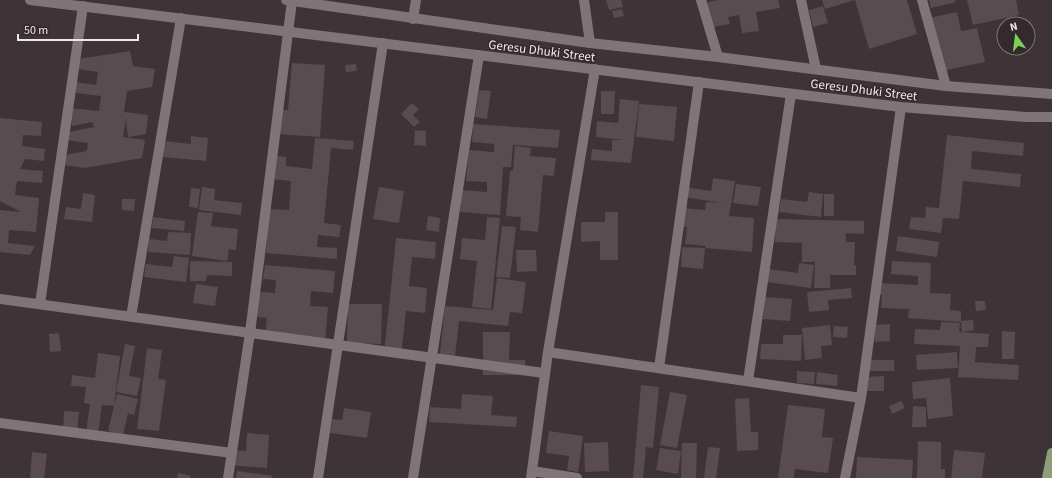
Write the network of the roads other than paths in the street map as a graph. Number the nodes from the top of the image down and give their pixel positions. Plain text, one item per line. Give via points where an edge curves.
1 (30, 0) edge
2 (289, 0) edge
3 (416, 0) edge
4 (584, 0) edge
5 (701, 0) edge
6 (802, 0) edge
7 (922, 0) edge
8 (83, 6) junction
9 (181, 18) junction
10 (413, 19) junction
11 (289, 32) junction
12 (590, 43) junction
13 (383, 44) junction
14 (479, 55) junction
15 (718, 57) junction
16 (595, 69) junction
17 (816, 69) junction
18 (699, 82) junction
19 (946, 86) junction
20 (791, 94) junction
21 (1052, 94) edge
22 (901, 107) junction
23 (1052, 117) edge
24 (0, 299) edge
25 (40, 304) junction
26 (130, 317) junction
27 (250, 333) junction
28 (337, 345) junction
29 (548, 352) junction
30 (431, 358) junction
31 (658, 368) junction
32 (544, 373) junction
33 (748, 381) junction
34 (861, 398) junction
35 (0, 423) edge
36 (232, 453) junction
37 (1052, 453) edge
38 (532, 475) edge
39 (228, 478) edge
40 (318, 478) edge
41 (413, 478) edge
42 (577, 478) edge
43 (846, 478) edge
44 (1047, 478) edge

1 - 8 street, Geresu Dhuki Street
2 - 10 street, Geresu Dhuki Street
2 - 11 street
3 - 10 street
4 - 12 street
5 - 15 street
6 - 17 street
7 - 19 street
8 - 9 street, Geresu Dhuki Street
8 - 25 street
9 - 11 street, Geresu Dhuki Street
9 - 26 street
10 - 12 street, Geresu Dhuki Street
11 - 13 street, Geresu Dhuki Street
11 - 27 street
12 - 15 street, Geresu Dhuki Street
13 - 14 street, Geresu Dhuki Street
13 - 28 street
14 - 16 street, Geresu Dhuki Street
14 - 30 street
15 - 17 street, Geresu Dhuki Street
16 - 18 street, Geresu Dhuki Street
16 - 29 street
17 - 19 street, Geresu Dhuki Street
18 - 20 street, Geresu Dhuki Street
18 - 31 street
19 - 21 street, Geresu Dhuki Street
20 - 22 street, Geresu Dhuki Street
20 - 33 street
22 - 23 street, Geresu Dhuki Street
22 - 34 street
24 - 25 street
25 - 26 street
26 - 27 street
27 - 28 street
27 - 36 street
28 - 30 street
28 - 40 street
29 - 31 street
29 - 32 street
30 - 32 street
30 - 41 street
31 - 33 street
32 - 38 street
33 - 34 street
34 - 43 street
35 - 36 street
36 - 39 street
37 - 44 main road
38 - 42 street

